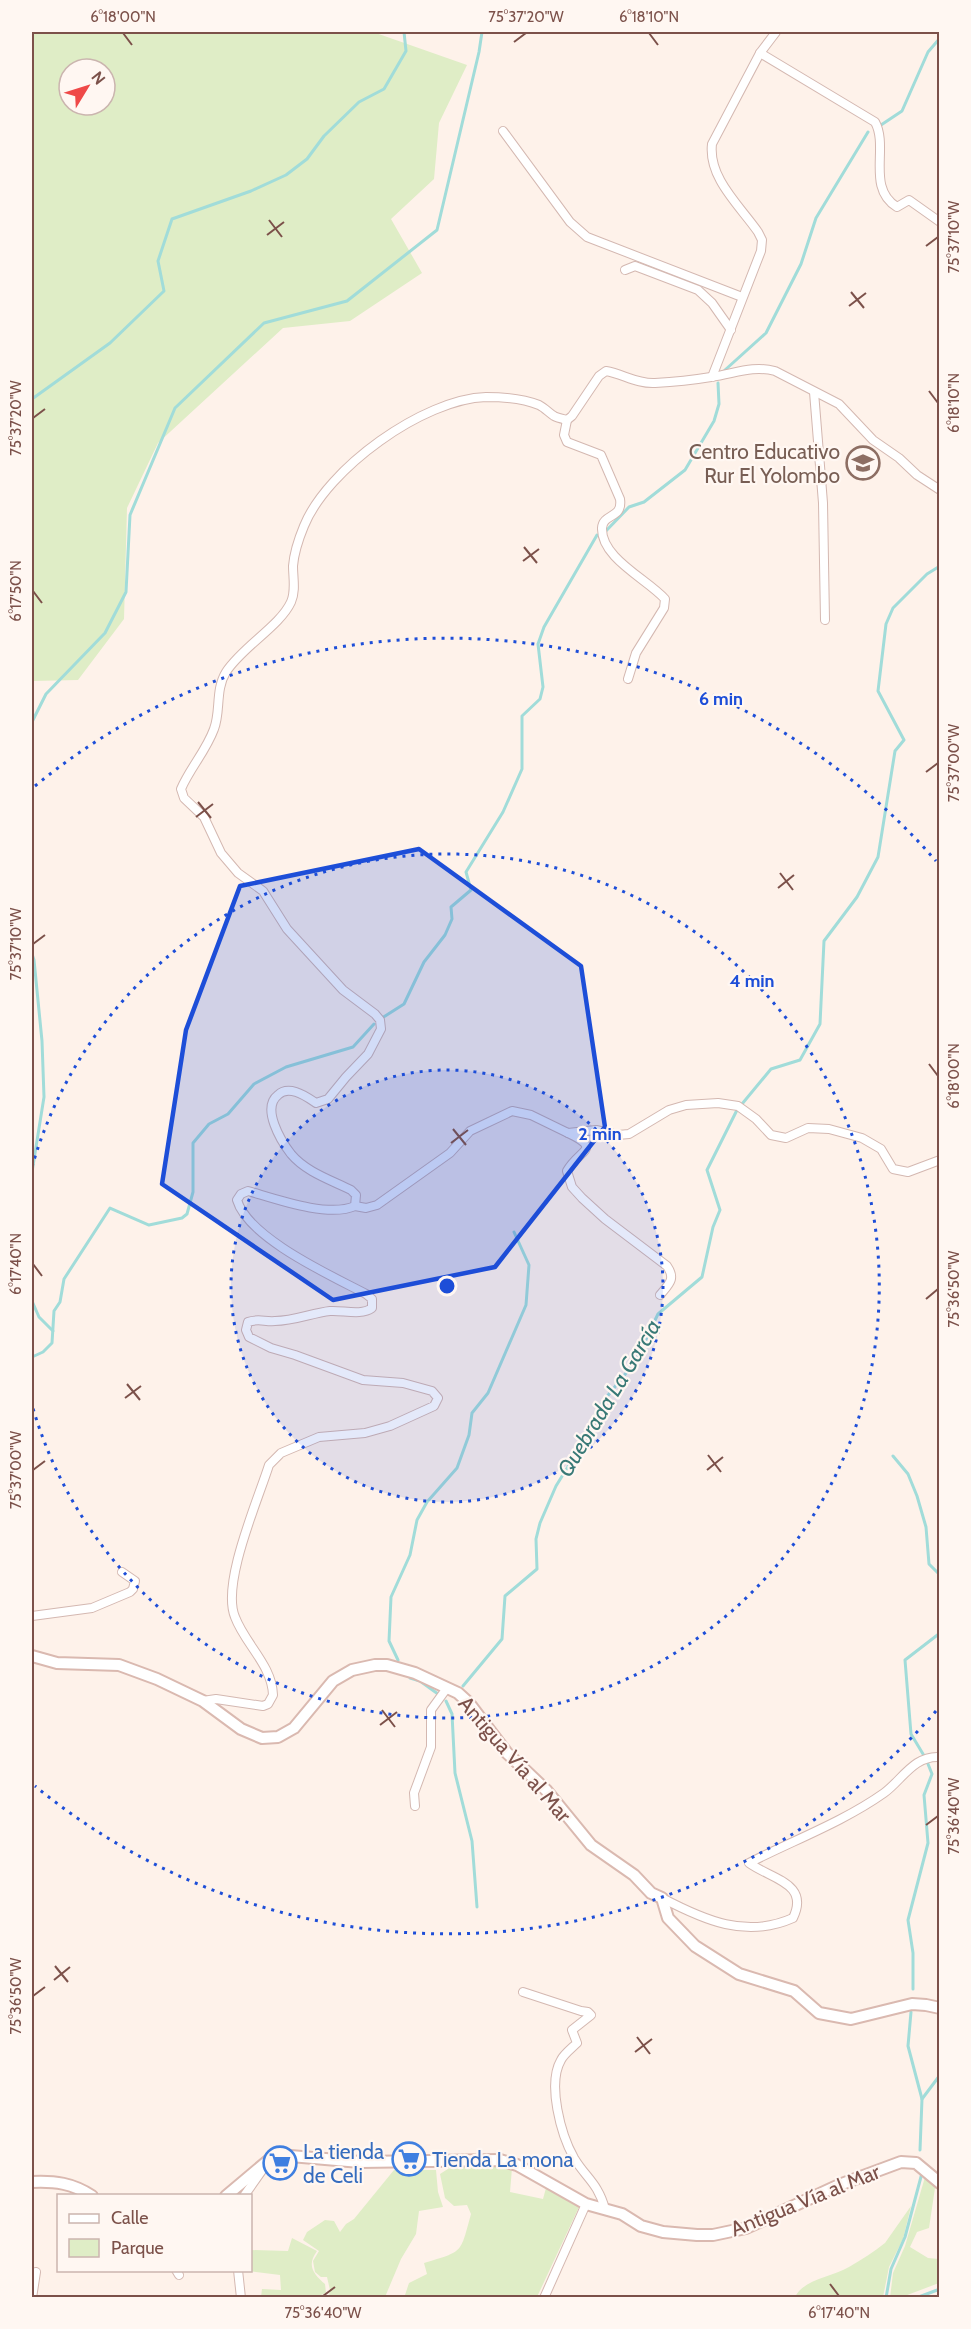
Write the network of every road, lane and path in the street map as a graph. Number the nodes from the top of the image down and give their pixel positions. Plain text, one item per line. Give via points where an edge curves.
1 (776, 32) edge
2 (760, 52) junction
3 (503, 131) dead end
4 (939, 222) edge
5 (625, 270) dead end
6 (742, 297) junction
7 (731, 330) junction
8 (712, 377) junction
9 (814, 392) junction
10 (567, 420) junction
11 (939, 490) edge
12 (825, 620) dead end
13 (628, 679) dead end
14 (568, 1133) junction
15 (939, 1160) edge
16 (355, 1206) junction
17 (660, 1295) dead end
18 (122, 1572) dead end
19 (32, 1616) edge
20 (32, 1656) edge
21 (447, 1688) junction
22 (203, 1701) junction
23 (939, 1757) edge
24 (415, 1806) dead end
25 (662, 1898) junction
26 (523, 1992) dead end
27 (939, 2008) edge
28 (265, 2165) junction
29 (32, 2182) edge
30 (939, 2182) edge
31 (83, 2192) edge
32 (229, 2194) edge
33 (245, 2194) edge
34 (586, 2204) junction
35 (605, 2209) junction
36 (36, 2272) dead end
37 (238, 2272) edge
38 (32, 2298) edge
39 (241, 2298) edge
40 (544, 2298) edge

1 - 2 street
2 - 4 street via 875,122 881,133 879,161 884,192 894,206 909,200
2 - 6 street via 712,144 711,156 716,176 762,240
3 - 6 street via 570,222 587,237
5 - 7 street via 635,266 698,290
6 - 7 street
7 - 8 street
8 - 9 street via 764,368
8 - 10 street via 653,383 606,371
9 - 11 street via 839,404 873,440
9 - 12 street via 823,503
10 - 13 street via 567,442 601,455 620,499 618,512 605,520 602,528 605,545 665,599 664,608 636,653
10 - 16 street via 542,406 497,398 483,397 449,405 403,424 339,475 304,526 293,564 291,602 225,674 215,727 181,789 184,798 204,817 221,853 238,873 263,891 287,929 343,990 380,1020 381,1029 368,1054 328,1099 316,1103 286,1090 276,1096 272,1108 281,1138 292,1155 305,1167 351,1190 356,1196
14 - 15 street via 583,1130 630,1134 669,1110 718,1102 738,1106 771,1135 786,1138 808,1128 862,1138 881,1149 892,1169 908,1172
14 - 16 street via 531,1115 512,1111 470,1131 450,1153 377,1205
14 - 17 street via 587,1145 567,1171 572,1187 605,1219 667,1266 672,1280
16 - 22 street via 301,1206 248,1191 241,1194 239,1206 264,1235 366,1294 373,1304 365,1311 329,1311 295,1320 256,1319 248,1322 246,1330 249,1337 271,1348 363,1380 403,1383 432,1391 437,1403 374,1431 319,1437 281,1453 269,1465 235,1570 230,1603 239,1628 270,1678 273,1695 263,1706 216,1699
18 - 19 street via 135,1581 130,1592 92,1608
20 - 22 main road, Antigua Vía al Mar via 57,1663 119,1665
21 - 22 main road, Antigua Vía al Mar via 400,1668 363,1666 333,1681 294,1728 272,1738 241,1729
21 - 24 street via 431,1710 431,1747 414,1793
21 - 25 main road, Antigua Vía al Mar via 469,1702 493,1736 546,1790 591,1845
23 - 25 street via 917,1762 869,1803 749,1863 793,1888 798,1909 793,1918 780,1924 732,1926 694,1915
25 - 27 main road, Antigua Vía al Mar via 668,1918 695,1946 740,1974 794,1991 819,2013 851,2019 912,2004
26 - 35 street via 591,2015 572,2031 577,2043 561,2059 555,2079 561,2127 575,2158 592,2178
28 - 32 main road, Antigua Vía al Mar
28 - 33 street
28 - 34 main road, Antigua Vía al Mar via 270,2159 287,2154 360,2162 500,2160 517,2165
29 - 31 main road via 59,2181
30 - 35 main road, Antigua Vía al Mar via 916,2163 901,2163 839,2185 746,2228 713,2235 663,2232
34 - 35 main road, Antigua Vía al Mar
34 - 40 street
36 - 38 street
37 - 39 street

